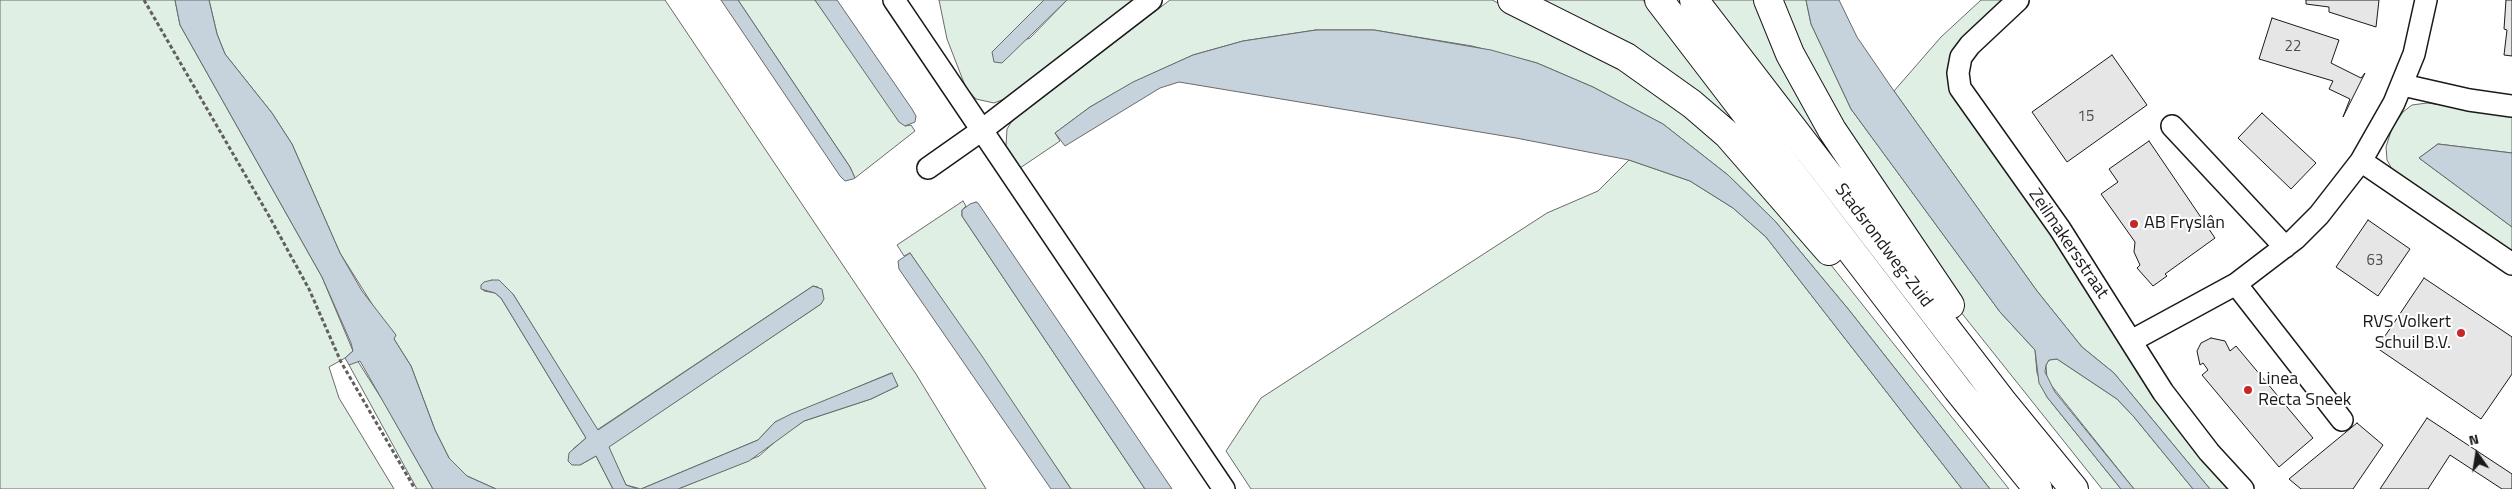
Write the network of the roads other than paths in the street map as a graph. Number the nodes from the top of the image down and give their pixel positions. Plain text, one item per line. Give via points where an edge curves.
1 (894, 0) edge
2 (1151, 0) edge
3 (1512, 0) edge
4 (1659, 0) edge
5 (1694, 0) edge
6 (1768, 0) edge
7 (2018, 0) edge
8 (2426, 0) edge
9 (2403, 85) junction
10 (2512, 106) edge
11 (2172, 126) dead end
12 (982, 130) junction
13 (2361, 161) junction
14 (928, 168) dead end
15 (2285, 248) junction
16 (2512, 264) edge
17 (2236, 284) junction
18 (2133, 340) junction
19 (1957, 389) junction
20 (2002, 401) junction
21 (2342, 420) dead end
22 (1224, 489) edge
23 (2038, 489) edge
24 (2074, 489) edge
25 (2243, 489) edge

1 - 12 street
2 - 12 street
3 - 19 highway via 1626,56 1711,119 1763,173 1896,333
4 - 19 highway, Stadsrondweg-Zuid
5 - 20 highway, Stadsrondweg-Zuid
6 - 20 highway via 1805,83 1881,204 1968,330
7 - 18 street, Zeilmakersstraat via 1961,57 1960,88 2060,229
8 - 9 street via 2414,54
9 - 10 street
9 - 13 street
11 - 15 street
12 - 14 street
12 - 22 street
13 - 15 street via 2319,215
13 - 16 street
15 - 17 street
17 - 18 street
17 - 21 street
18 - 25 street, Zeilmakersstraat via 2163,392 2209,452
19 - 23 highway, Stadsrondweg-Zuid
20 - 24 highway, Stadsrondweg-Zuid

